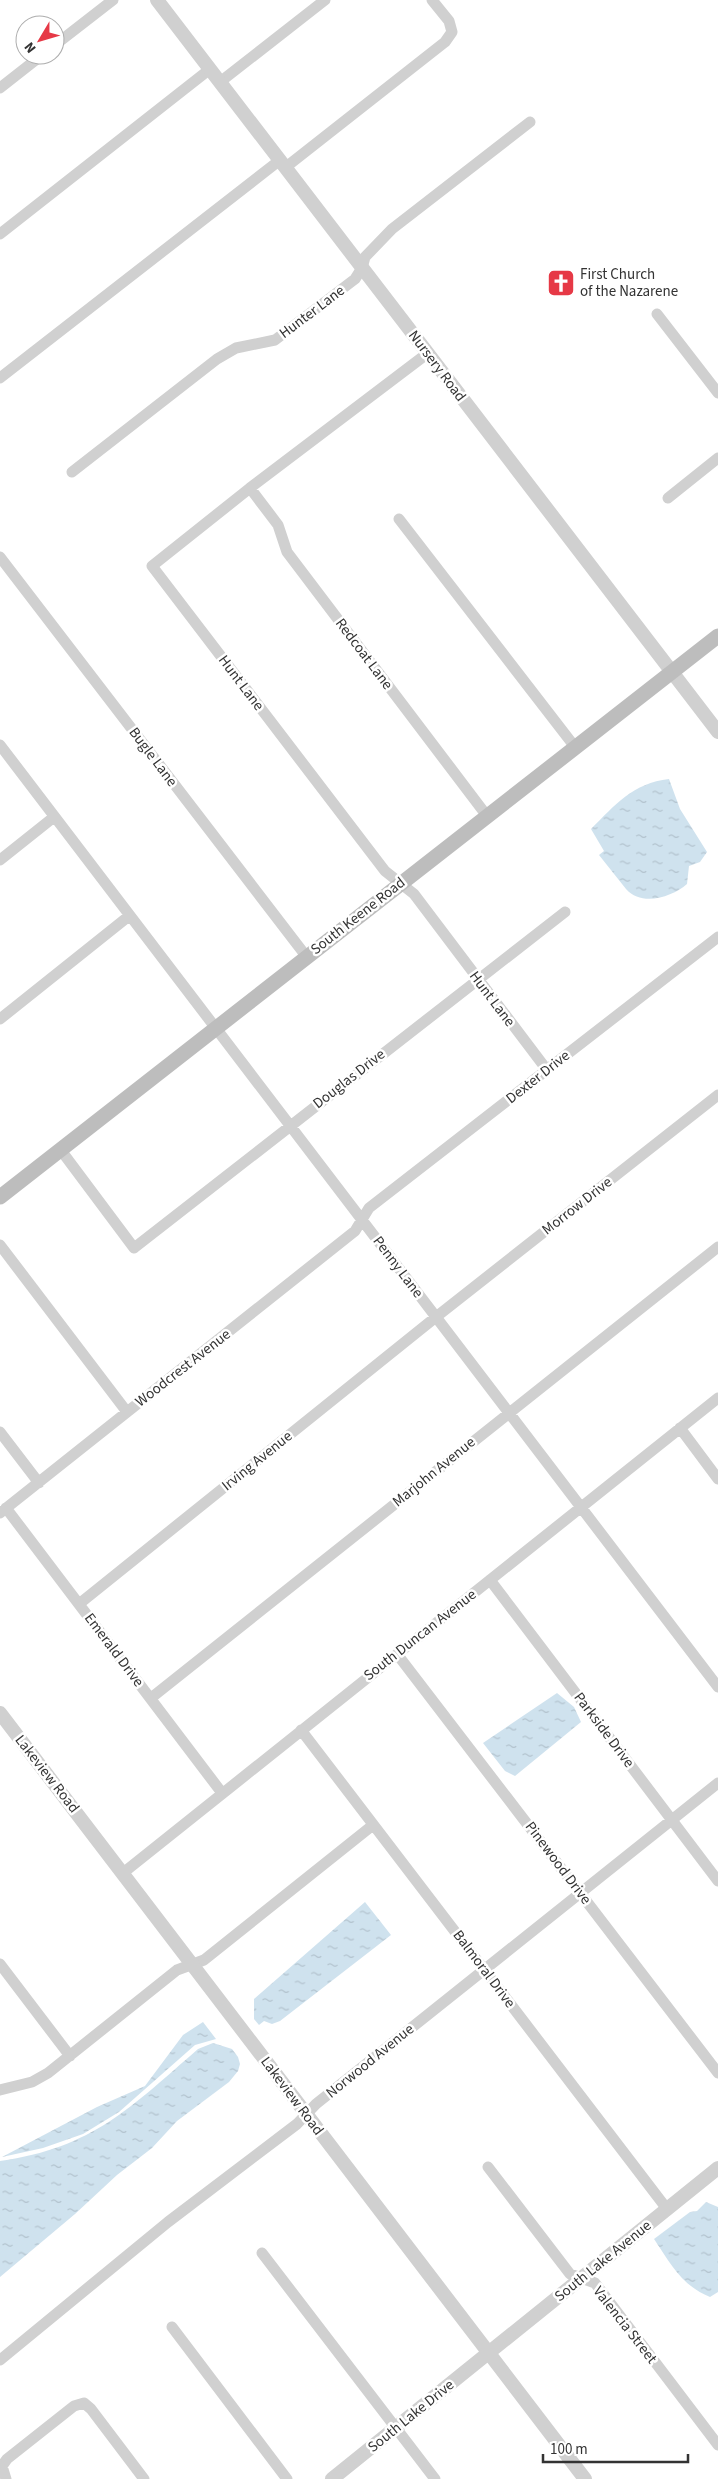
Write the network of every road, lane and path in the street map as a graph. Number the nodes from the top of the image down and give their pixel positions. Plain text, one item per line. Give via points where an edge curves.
1 (113, 0) edge
2 (157, 0) edge
3 (325, 0) edge
4 (432, 0) edge
5 (65, 37) edge
6 (29, 65) edge
7 (210, 69) junction
8 (220, 82) junction
9 (0, 88) edge
10 (530, 122) dead end
11 (283, 164) junction
12 (0, 234) edge
13 (362, 268) junction
14 (657, 314) dead end
15 (428, 353) junction
16 (0, 378) edge
17 (718, 393) edge
18 (718, 458) edge
19 (72, 472) dead end
20 (250, 488) junction
21 (668, 498) dead end
22 (399, 519) dead end
23 (0, 558) edge
24 (718, 636) edge
25 (671, 672) junction
26 (718, 732) edge
27 (0, 745) edge
28 (575, 747) junction
29 (487, 816) junction
30 (54, 817) junction
31 (0, 860) edge
32 (400, 883) junction
33 (565, 912) dead end
34 (129, 916) junction
35 (718, 937) edge
36 (306, 956) junction
37 (477, 979) junction
38 (0, 1018) edge
39 (215, 1027) junction
40 (547, 1070) junction
41 (718, 1095) edge
42 (290, 1125) junction
43 (60, 1149) junction
44 (0, 1197) edge
45 (362, 1220) junction
46 (0, 1245) edge
47 (718, 1247) edge
48 (436, 1317) junction
49 (718, 1398) edge
50 (127, 1412) junction
51 (508, 1412) junction
52 (680, 1428) junction
53 (0, 1432) edge
54 (718, 1478) edge
55 (38, 1482) junction
56 (580, 1506) junction
57 (3, 1511) edge
58 (490, 1580) junction
59 (79, 1604) junction
60 (397, 1654) junction
61 (718, 1687) edge
62 (150, 1698) junction
63 (0, 1713) edge
64 (301, 1730) junction
65 (718, 1783) edge
66 (222, 1793) junction
67 (672, 1820) junction
68 (373, 1825) junction
69 (123, 1873) junction
70 (718, 1881) edge
71 (580, 1892) junction
72 (0, 1964) edge
73 (191, 1964) junction
74 (484, 1970) junction
75 (70, 2056) junction
76 (718, 2073) edge
77 (0, 2090) edge
78 (306, 2114) junction
79 (488, 2167) dead end
80 (718, 2168) edge
81 (667, 2209) junction
82 (262, 2253) dead end
83 (582, 2278) junction
84 (172, 2327) dead end
85 (489, 2353) junction
86 (0, 2360) edge
87 (396, 2428) junction
88 (718, 2445) edge
89 (6, 2479) edge
90 (144, 2479) edge
91 (286, 2479) edge
92 (332, 2479) edge
93 (435, 2479) edge
94 (585, 2479) edge

1 - 5 street
2 - 7 street, Nursery Road
3 - 8 street
4 - 11 street via 452,32 445,42
6 - 9 street
7 - 8 street, Nursery Road
7 - 12 street
8 - 11 street, Nursery Road
10 - 13 street, Hunter Lane via 392,229 365,257
11 - 13 street, Nursery Road
11 - 16 street
13 - 15 street, Nursery Road
13 - 19 street, Hunter Lane via 356,278 294,327 275,340 236,348 217,359
14 - 17 street
15 - 20 street, Hunt Lane
15 - 25 street, Nursery Road
18 - 21 street
20 - 29 street, Redcoat Lane via 278,525 287,552
20 - 32 street, Hunt Lane via 152,566 385,871
22 - 28 street
23 - 36 street, Bugle Lane
24 - 25 main road, South Keene Road
25 - 26 street, Nursery Road
25 - 28 main road, South Keene Road
27 - 30 street, Penny Lane
28 - 29 main road, South Keene Road
29 - 32 main road, South Keene Road
30 - 31 street
30 - 34 street, Penny Lane
32 - 36 main road, South Keene Road
32 - 37 street, Hunt Lane via 414,894
33 - 37 street, Douglas Drive
34 - 38 street
34 - 39 street, Penny Lane
35 - 40 street, Dexter Drive
36 - 39 main road, South Keene Road
37 - 40 street, Hunt Lane
37 - 42 street, Douglas Drive
39 - 42 street, Penny Lane
39 - 43 main road, South Keene Road
40 - 45 street, Dexter Drive via 369,1208
41 - 48 street, Morrow Drive
42 - 43 street, Douglas Drive via 134,1248
42 - 45 street, Penny Lane
43 - 44 main road, South Keene Road
45 - 48 street, Penny Lane
45 - 50 street, Woodcrest Avenue via 355,1230
46 - 50 street
47 - 51 street, Marjohn Avenue
48 - 51 street, Penny Lane
48 - 59 street, Irving Avenue
49 - 52 street, South Duncan Avenue
50 - 55 street, Woodcrest Avenue
51 - 56 street, Penny Lane
51 - 62 street, Marjohn Avenue
52 - 54 street
52 - 56 street, South Duncan Avenue
53 - 55 street
55 - 57 street, Woodcrest Avenue
56 - 58 street, South Duncan Avenue
56 - 61 street, Penny Lane
57 - 59 street, Emerald Drive
58 - 60 street, South Duncan Avenue
58 - 67 street, Parkside Drive
59 - 62 street, Emerald Drive
60 - 64 street, South Duncan Avenue
60 - 71 street, Pinewood Drive
62 - 66 street, Emerald Drive
63 - 69 street, Lakeview Road
64 - 66 street, South Duncan Avenue
64 - 68 street, Balmoral Drive
65 - 67 street, Norwood Avenue
66 - 69 street, South Duncan Avenue
67 - 70 street, Parkside Drive
67 - 71 street, Norwood Avenue
68 - 73 street via 204,1960
68 - 74 street, Balmoral Drive
69 - 73 street, Lakeview Road
71 - 74 street, Norwood Avenue
71 - 76 street, Pinewood Drive
72 - 75 street
73 - 75 street via 177,1970
73 - 78 street, Lakeview Road
74 - 78 street, Norwood Avenue
74 - 81 street, Balmoral Drive
75 - 77 street via 32,2082
78 - 85 street, Lakeview Road
78 - 86 street, Norwood Avenue
79 - 83 street, Valencia Street via 570,2274
80 - 81 street, South Lake Avenue
81 - 83 street, South Lake Avenue
82 - 87 street
83 - 85 street, South Lake Avenue
83 - 88 street, Valencia Street via 594,2283
84 - 91 street
85 - 87 street, South Lake Drive
85 - 94 street, Lakeview Road
87 - 92 street, South Lake Drive
87 - 93 street
89 - 90 street via 2,2466 7,2459 74,2406 84,2403

